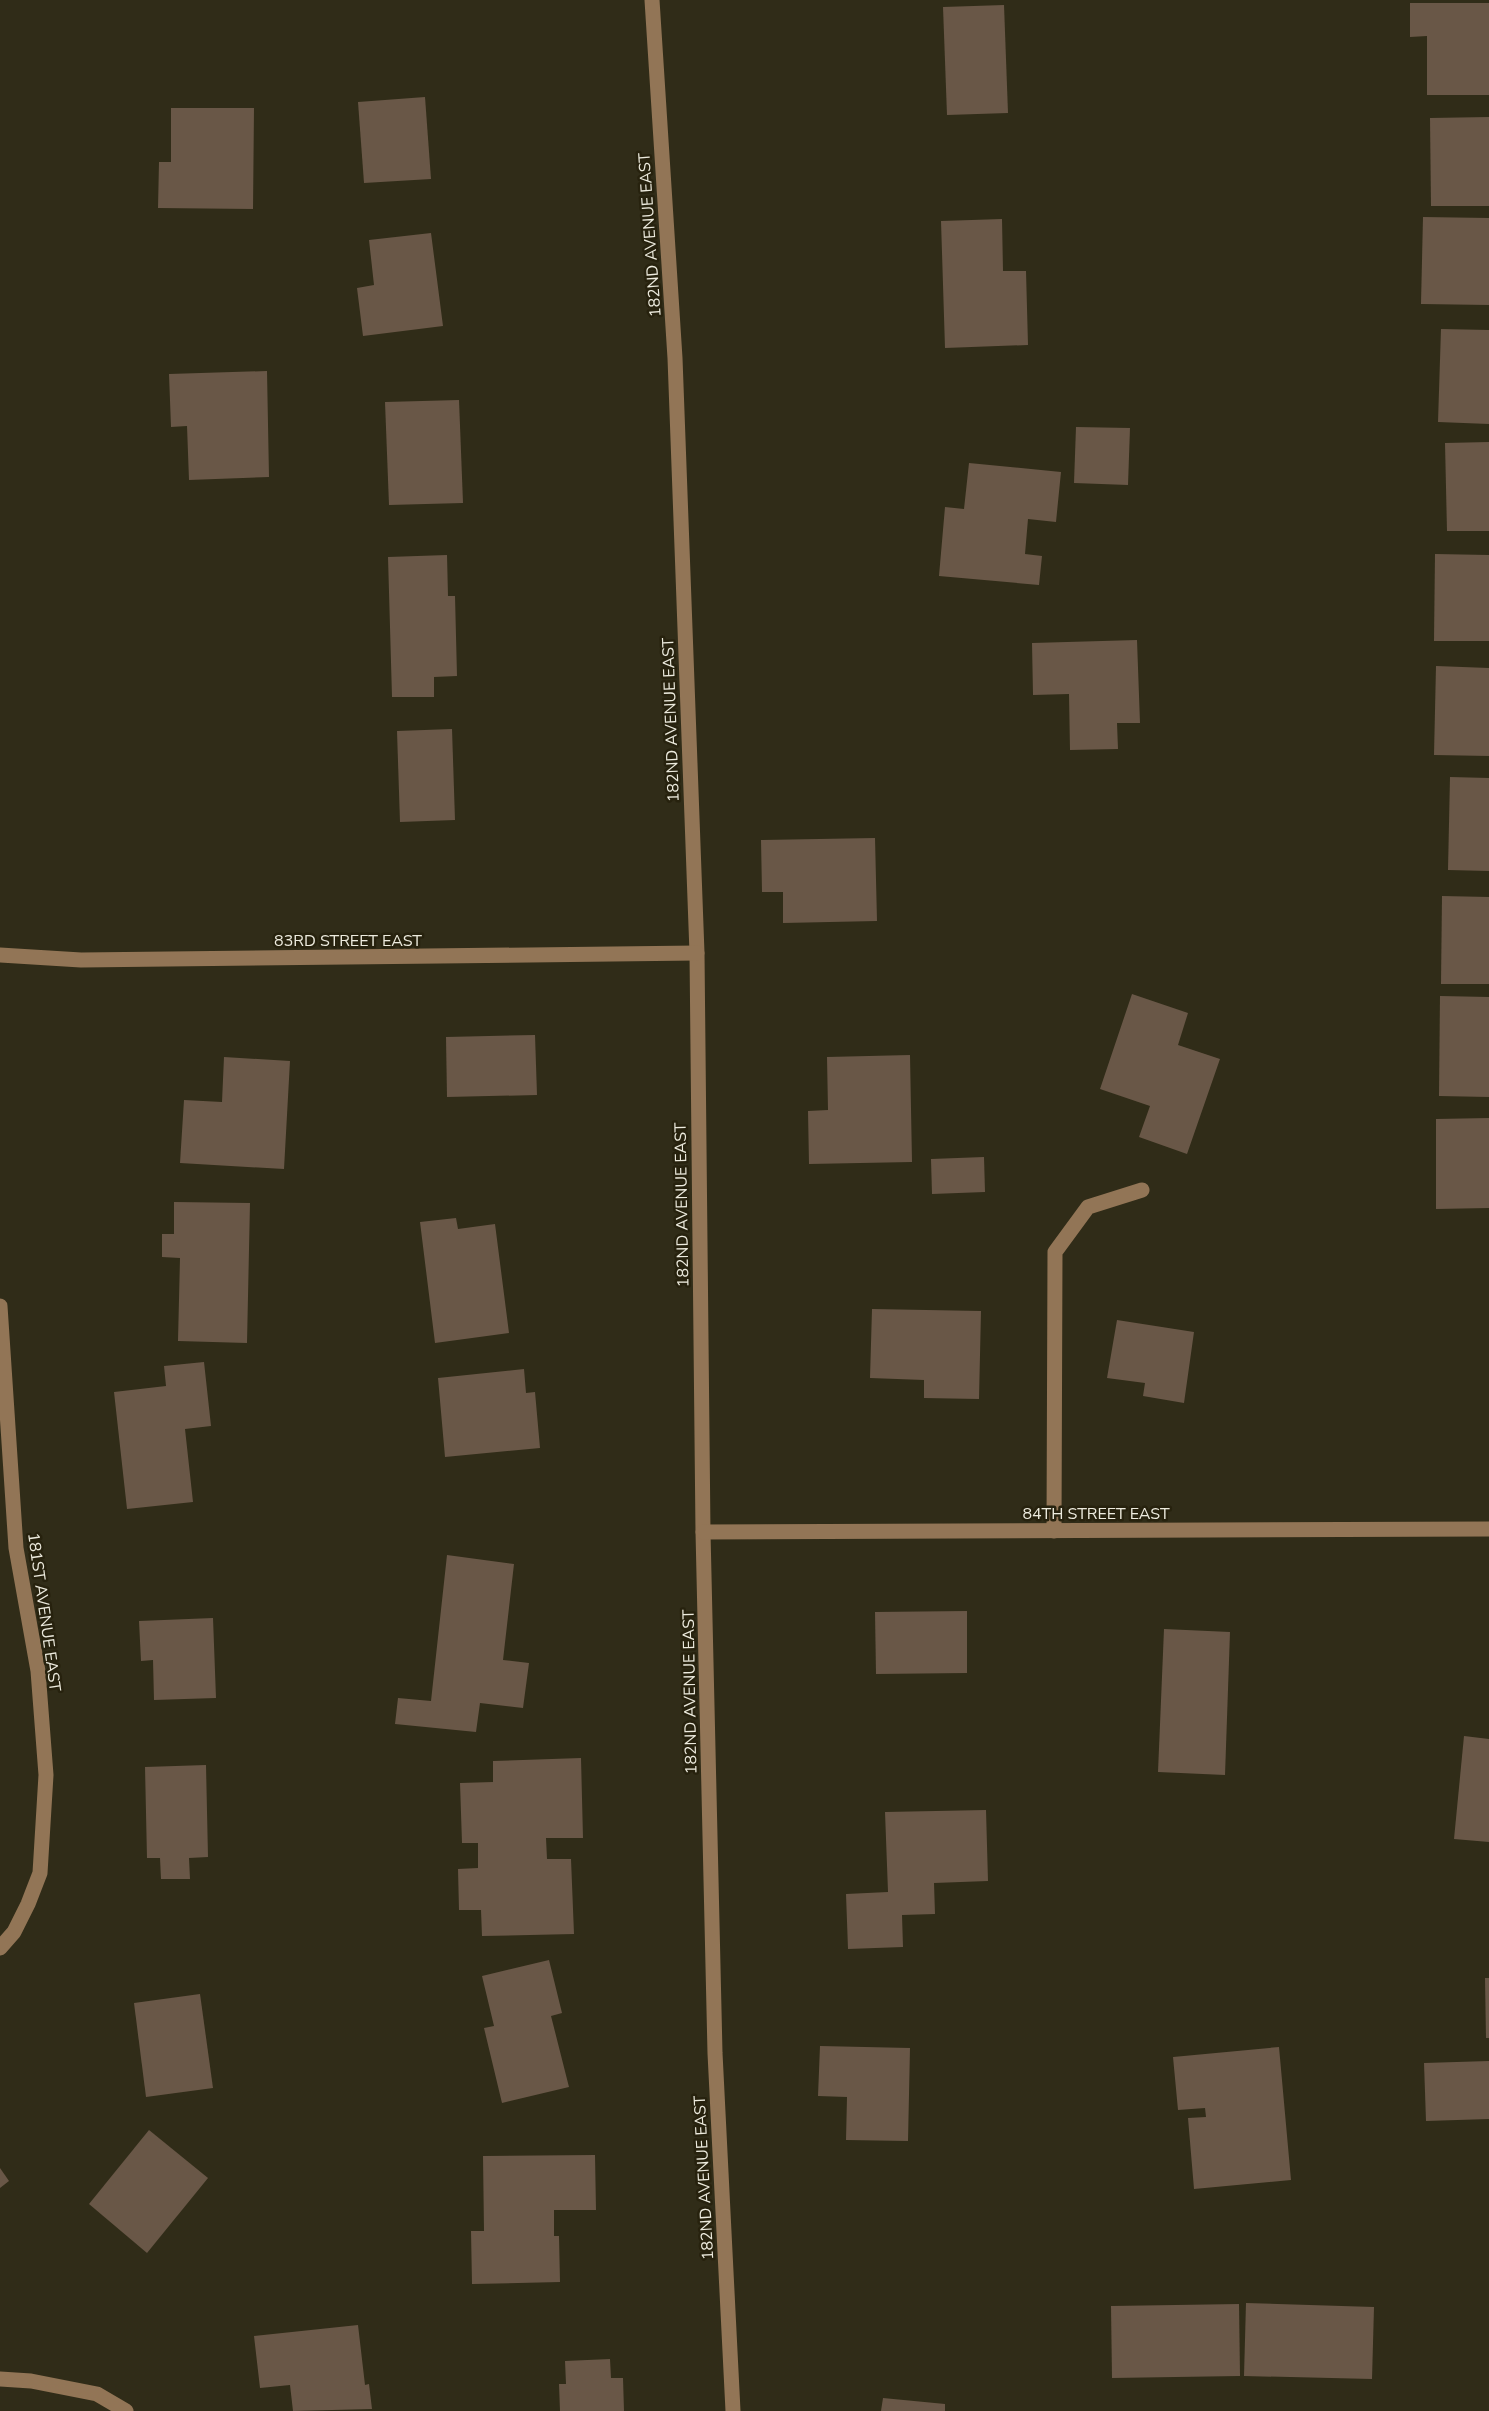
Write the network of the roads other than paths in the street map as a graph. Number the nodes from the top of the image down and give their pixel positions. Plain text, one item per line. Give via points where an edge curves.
1 (652, 0) edge
2 (697, 953) junction
3 (0, 955) edge
4 (1142, 1190) dead end
5 (0, 1306) edge
6 (1489, 1529) edge
7 (1054, 1531) junction
8 (703, 1532) junction
9 (0, 1948) edge
10 (0, 2379) edge
11 (126, 2411) edge
12 (733, 2411) edge

1 - 2 street, 182ND AVENUE EAST via 675,358
2 - 3 street, 83RD STREET EAST via 81,960
2 - 8 street, 182ND AVENUE EAST
4 - 7 street via 1088,1207 1055,1252
5 - 9 street, 181ST AVENUE EAST via 16,1548 38,1671 46,1775 40,1873 14,1932
6 - 7 street, 84TH STREET EAST
7 - 8 street, 84TH STREET EAST
8 - 12 street, 182ND AVENUE EAST via 715,2052
10 - 11 street via 97,2394

